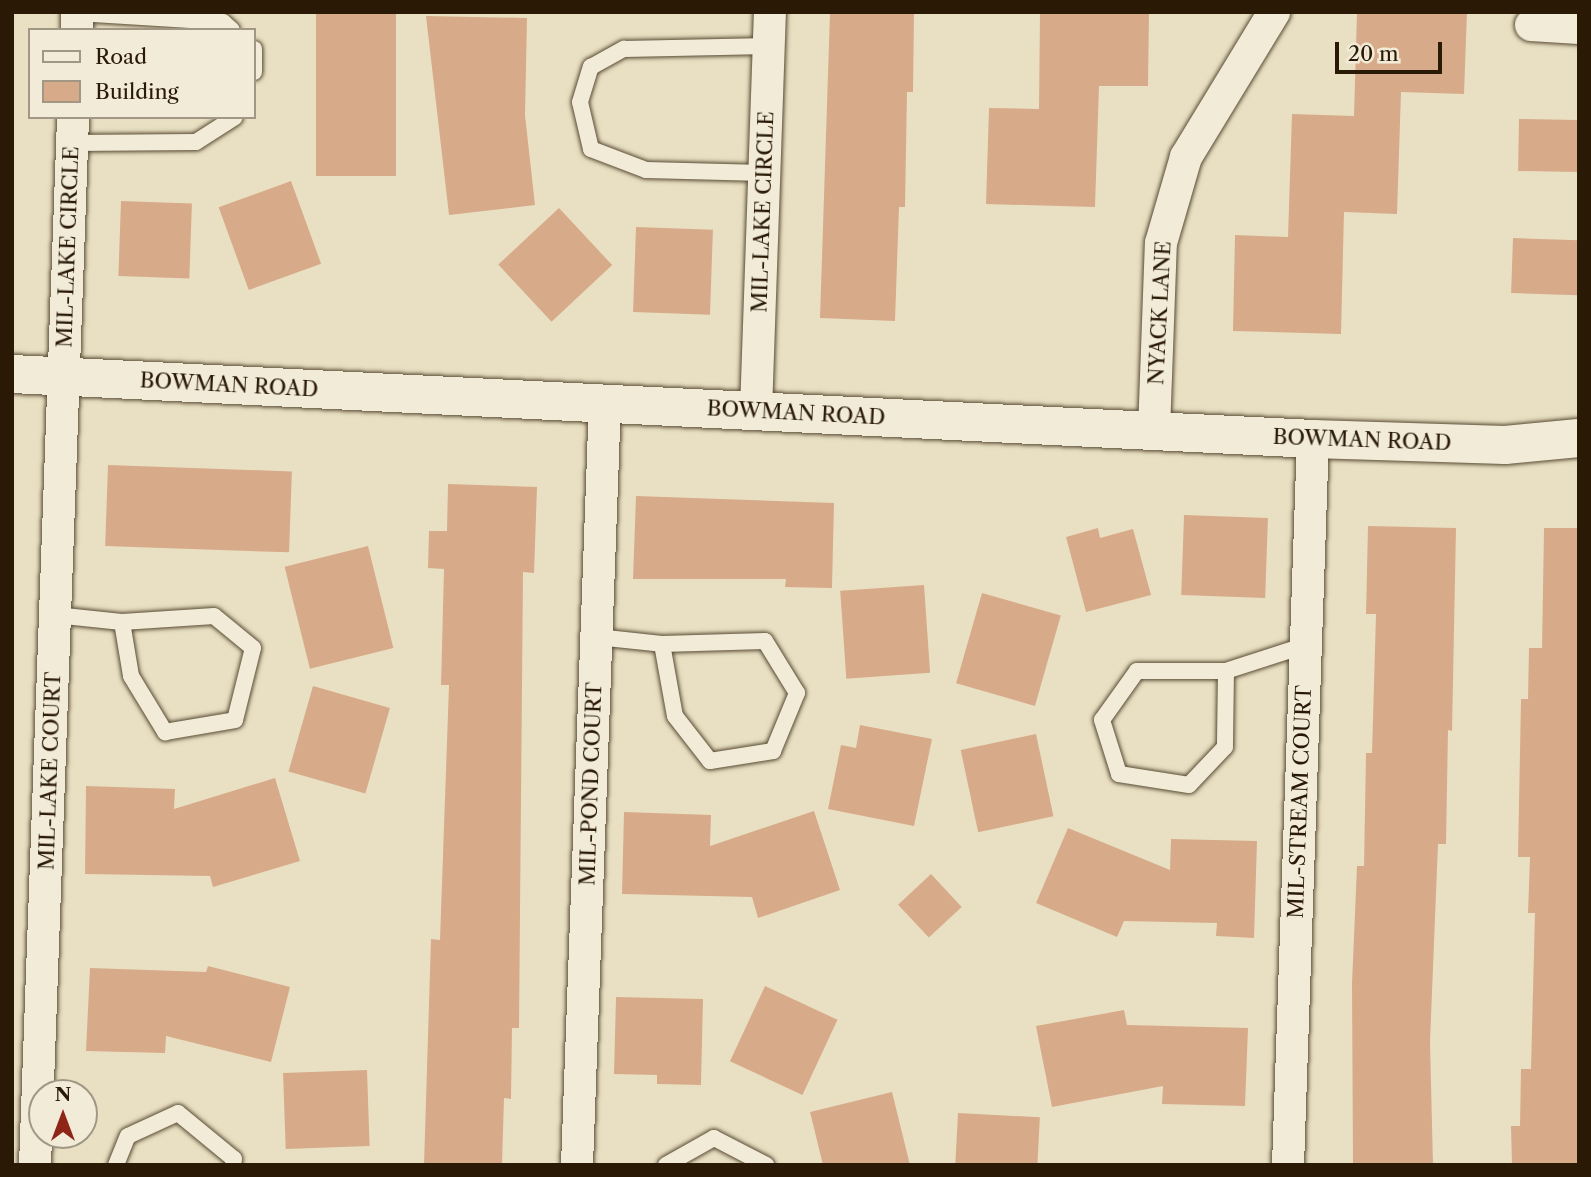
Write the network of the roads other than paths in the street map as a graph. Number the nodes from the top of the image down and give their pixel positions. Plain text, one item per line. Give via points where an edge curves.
1 (770, 12) edge
2 (1274, 12) edge
3 (77, 13) edge
4 (1531, 26) dead end
5 (230, 28) edge
6 (1579, 28) edge
7 (769, 46) junction
8 (232, 119) edge
9 (73, 130) edge
10 (764, 173) junction
11 (12, 374) edge
12 (64, 376) junction
13 (605, 403) junction
14 (756, 411) junction
15 (1154, 431) junction
16 (1579, 438) edge
17 (1313, 439) junction
18 (55, 615) junction
19 (122, 622) junction
20 (597, 636) junction
21 (662, 644) junction
22 (1306, 645) junction
23 (1226, 671) junction
24 (35, 1165) edge
25 (116, 1165) edge
26 (233, 1165) edge
27 (578, 1165) edge
28 (666, 1165) edge
29 (766, 1165) edge
30 (1288, 1165) edge

1 - 7 street, MIL-LAKE CIRCLE
2 - 15 street, NYACK LANE via 1186,157 1161,243
3 - 5 lane via 223,22
4 - 6 street
7 - 10 street, MIL-LAKE CIRCLE
7 - 10 lane via 624,48 591,67 580,102 591,149 646,170
8 - 9 lane via 196,142
9 - 12 street, MIL-LAKE CIRCLE
10 - 14 street, MIL-LAKE CIRCLE
11 - 12 street, BOWMAN ROAD
12 - 13 street, BOWMAN ROAD
12 - 18 street, MIL-LAKE COURT
13 - 14 street, BOWMAN ROAD
13 - 20 street, MIL-POND COURT
14 - 15 street, BOWMAN ROAD
15 - 17 street, BOWMAN ROAD
16 - 17 street, BOWMAN ROAD via 1505,445
17 - 22 street, MIL-STREAM COURT
18 - 19 lane
18 - 24 street, MIL-LAKE COURT
19 - 19 lane via 131,676 165,732 235,720 253,648 214,616
20 - 21 lane
20 - 27 street, MIL-POND COURT
21 - 21 lane via 675,716 710,761 773,751 797,693 765,641
22 - 23 lane
22 - 30 street, MIL-STREAM COURT
23 - 23 lane via 1138,671 1102,720 1119,774 1189,785 1225,747
25 - 26 lane via 128,1136 178,1113 234,1159
28 - 29 lane via 714,1138

